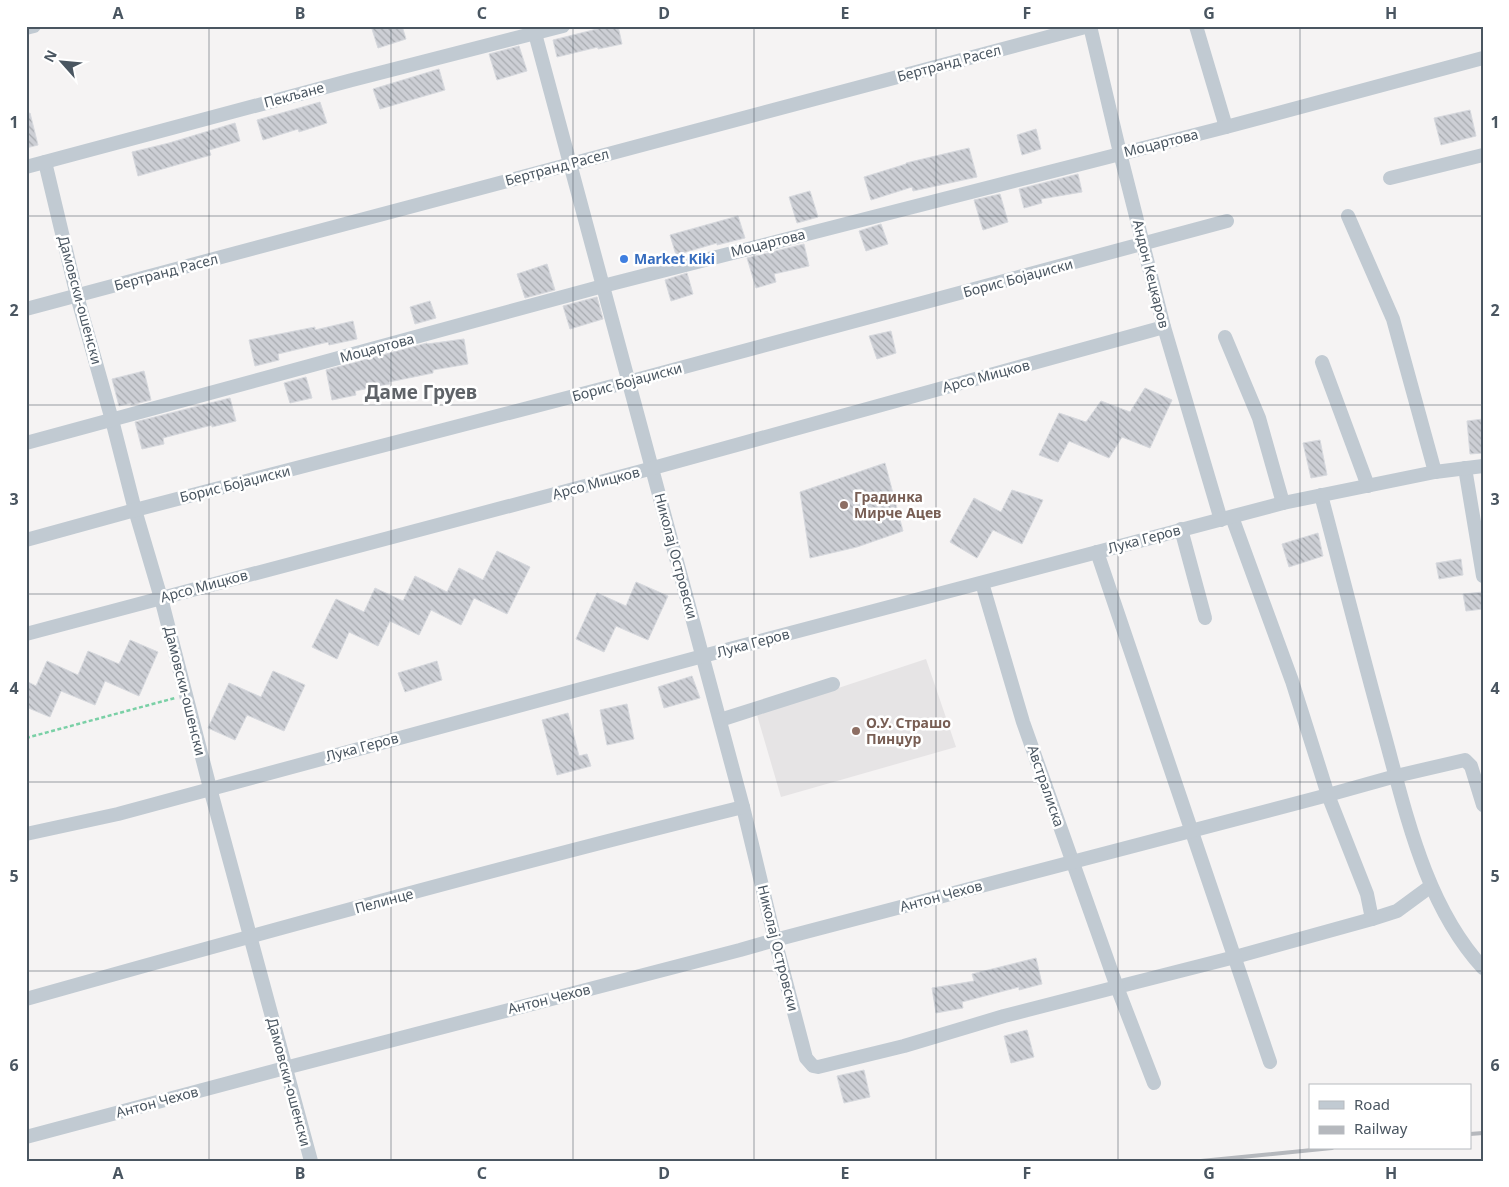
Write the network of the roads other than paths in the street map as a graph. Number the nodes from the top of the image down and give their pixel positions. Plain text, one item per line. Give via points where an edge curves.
1 (34, 26) edge
2 (563, 26) edge
3 (1089, 26) edge
4 (1196, 26) edge
5 (26, 28) edge
6 (533, 30) edge
7 (1483, 58) edge
8 (1226, 127) junction
9 (1120, 153) junction
10 (1483, 155) edge
11 (45, 162) junction
12 (569, 164) junction
13 (26, 168) edge
14 (1390, 178) dead end
15 (1348, 216) dead end
16 (1227, 220) dead end
17 (1144, 244) junction
18 (603, 286) junction
19 (77, 296) junction
20 (26, 309) edge
21 (1164, 327) junction
22 (1225, 337) dead end
23 (1322, 362) dead end
24 (628, 382) junction
25 (112, 420) junction
26 (26, 444) edge
27 (1483, 466) edge
28 (653, 468) junction
29 (1465, 468) junction
30 (1435, 472) junction
31 (1368, 486) junction
32 (1321, 495) junction
33 (1283, 503) junction
34 (135, 510) junction
35 (1226, 518) junction
36 (1181, 529) junction
37 (26, 540) edge
38 (1098, 552) junction
39 (1483, 576) edge
40 (982, 583) junction
41 (161, 598) junction
42 (1205, 618) dead end
43 (26, 634) edge
44 (703, 656) junction
45 (833, 684) dead end
46 (720, 720) junction
47 (1396, 776) junction
48 (210, 788) junction
49 (1328, 795) junction
50 (1483, 806) edge
51 (743, 807) junction
52 (1191, 830) junction
53 (26, 834) edge
54 (1072, 862) junction
55 (1431, 886) junction
56 (1372, 919) junction
57 (250, 936) junction
58 (775, 940) junction
59 (1235, 958) junction
60 (1482, 965) edge
61 (1117, 987) junction
62 (26, 999) edge
63 (1270, 1062) dead end
64 (285, 1068) junction
65 (1154, 1083) dead end
66 (26, 1137) edge
67 (311, 1161) edge

1 - 5 street
2 - 6 street, Пекљане
3 - 9 street, Андон Кецкаров
3 - 12 street, Бертранд Расел
4 - 8 street
6 - 11 street, Пекљане
6 - 12 street, Николај Островски
7 - 8 street, Моцартова
8 - 9 street, Моцартова
9 - 17 street, Андон Кецкаров
9 - 18 street, Моцартова
10 - 14 street
11 - 13 street, Пекљане
11 - 19 street, Дамовски-ошенски
12 - 18 street, Николај Островски
12 - 19 street, Бертранд Расел
15 - 30 street via 1393,319
16 - 17 street, Борис Бојаџиски
17 - 21 street, Андон Кецкаров
17 - 24 street, Борис Бојаџиски
18 - 24 street, Николај Островски
18 - 25 street, Моцартова
19 - 20 street, Бертранд Расел
19 - 25 street, Дамовски-ошенски
21 - 28 street, Арсо Мицков
21 - 35 street, Андон Кецкаров
22 - 33 street via 1259,418
23 - 31 street
24 - 28 street, Николај Островски
24 - 34 street, Борис Бојаџиски
25 - 26 street, Моцартова
25 - 34 street, Дамовски-ошенски
27 - 29 street, Лука Геров
28 - 41 street, Арсо Мицков
28 - 44 street, Николај Островски
29 - 30 street, Лука Геров
29 - 39 street
30 - 31 street, Лука Геров
31 - 32 street, Лука Геров
32 - 33 street, Лука Геров
32 - 47 street
33 - 35 street, Лука Геров
34 - 37 street, Борис Бојаџиски
34 - 41 street, Дамовски-ошенски
35 - 36 street, Лука Геров
35 - 49 street, Андон Кецкаров via 1292,682
36 - 38 street, Лука Геров
36 - 42 street
38 - 40 street, Лука Геров
38 - 52 street
40 - 44 street, Лука Геров
40 - 54 street, Австралиска via 1023,722
41 - 43 street, Арсо Мицков
41 - 48 street, Дамовски-ошенски
44 - 46 street, Николај Островски
44 - 48 street, Лука Геров
45 - 46 street
46 - 51 street, Николај Островски
47 - 49 street, Антон Чехов
47 - 50 street, Антон Чехов via 1465,760 1472,766
47 - 55 street
48 - 53 street, Лука Геров via 118,814
48 - 57 street, Дамовски-ошенски
49 - 52 street, Антон Чехов
49 - 56 street, Андон Кецкаров via 1367,894
51 - 57 street, Пелинце
51 - 58 street, Николај Островски
52 - 54 street, Антон Чехов
52 - 59 street
54 - 58 street, Антон Чехов
54 - 61 street, Австралиска
55 - 56 street via 1397,911
55 - 60 street via 1452,928
56 - 59 street
57 - 62 street, Пелинце
57 - 64 street, Дамовски-ошенски
58 - 61 street, Николај Островски via 806,1058 818,1067
58 - 64 street, Антон Чехов
59 - 61 street
59 - 63 street
61 - 65 street, Австралиска
64 - 66 street, Антон Чехов
64 - 67 street, Дамовски-ошенски

